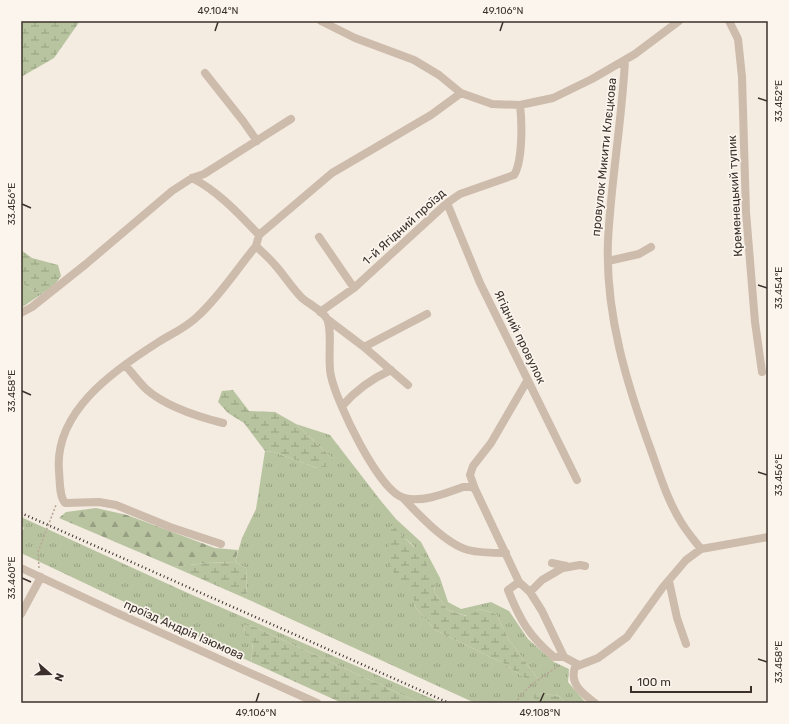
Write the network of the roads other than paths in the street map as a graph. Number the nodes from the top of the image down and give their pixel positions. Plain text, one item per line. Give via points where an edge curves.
1 (321, 21) edge
2 (679, 21) edge
3 (729, 21) edge
4 (625, 60) junction
5 (206, 73) dead end
6 (461, 93) junction
7 (520, 104) junction
8 (291, 119) dead end
9 (256, 141) junction
10 (192, 178) junction
11 (447, 203) junction
12 (259, 235) junction
13 (319, 237) dead end
14 (256, 246) junction
15 (651, 247) dead end
16 (608, 261) junction
17 (354, 288) junction
18 (320, 312) junction
19 (21, 313) edge
20 (427, 314) dead end
21 (327, 318) junction
22 (364, 347) junction
23 (126, 366) junction
24 (391, 370) junction
25 (762, 372) dead end
26 (527, 381) junction
27 (408, 385) dead end
28 (342, 406) junction
29 (223, 423) dead end
30 (577, 480) dead end
31 (475, 489) junction
32 (403, 498) junction
33 (768, 537) edge
34 (221, 544) dead end
35 (701, 549) junction
36 (506, 553) junction
37 (552, 563) dead end
38 (566, 566) junction
39 (585, 566) dead end
40 (21, 568) edge
41 (41, 577) junction
42 (669, 581) junction
43 (520, 582) junction
44 (530, 592) junction
45 (21, 614) edge
46 (686, 644) dead end
47 (566, 658) junction
48 (579, 665) junction
49 (317, 703) edge
50 (595, 703) edge

1 - 6 street via 355,38 414,60 439,75
2 - 4 street
3 - 25 street, Кременецький тупик via 738,39 742,77 746,212
4 - 7 street via 553,98
4 - 16 street, провулок Микити Клєцкова via 623,98 613,166
5 - 9 street
6 - 7 street via 492,104
6 - 12 street via 431,115 332,173
7 - 11 street, 1-й Ягідний проїзд via 518,169 514,174 460,194
8 - 9 street
9 - 10 street via 204,174
10 - 12 street via 240,214
10 - 19 street via 172,190 86,264
11 - 17 street, 1-й Ягідний проїзд
11 - 26 street, Ягідний провулок via 480,283
12 - 14 street
13 - 17 street
14 - 18 street via 302,297
14 - 23 street via 199,316
15 - 16 street via 639,254
16 - 35 street, провулок Микити Клєцкова via 609,295 622,358 638,416 681,522
17 - 18 street, 1-й Ягідний проїзд
18 - 21 street
20 - 22 street
21 - 22 street
21 - 28 street via 330,327 328,360 331,377
22 - 24 street
23 - 29 street via 147,390 163,400 195,416
23 - 34 street via 82,402 64,433 58,460 63,500 68,504 99,502 116,505
24 - 27 street
24 - 28 street via 360,387
26 - 30 street, Ягідний провулок
26 - 31 street via 490,443 473,466 470,474
28 - 32 street via 369,461 389,486
31 - 32 street via 463,487 419,499
31 - 36 street
32 - 36 street via 453,543 467,550
33 - 35 street
35 - 42 street via 686,560
36 - 43 street
37 - 38 street
38 - 39 street via 563,568
38 - 44 street via 542,580
40 - 41 street, проїзд Андрія Ізюмова
41 - 45 street
41 - 49 street, проїзд Андрія Ізюмова
42 - 46 street
42 - 48 street via 627,637 598,658
43 - 44 street
43 - 47 street via 508,590 518,615 535,641 554,657
44 - 47 street
47 - 48 street
48 - 50 street via 573,673 574,683

